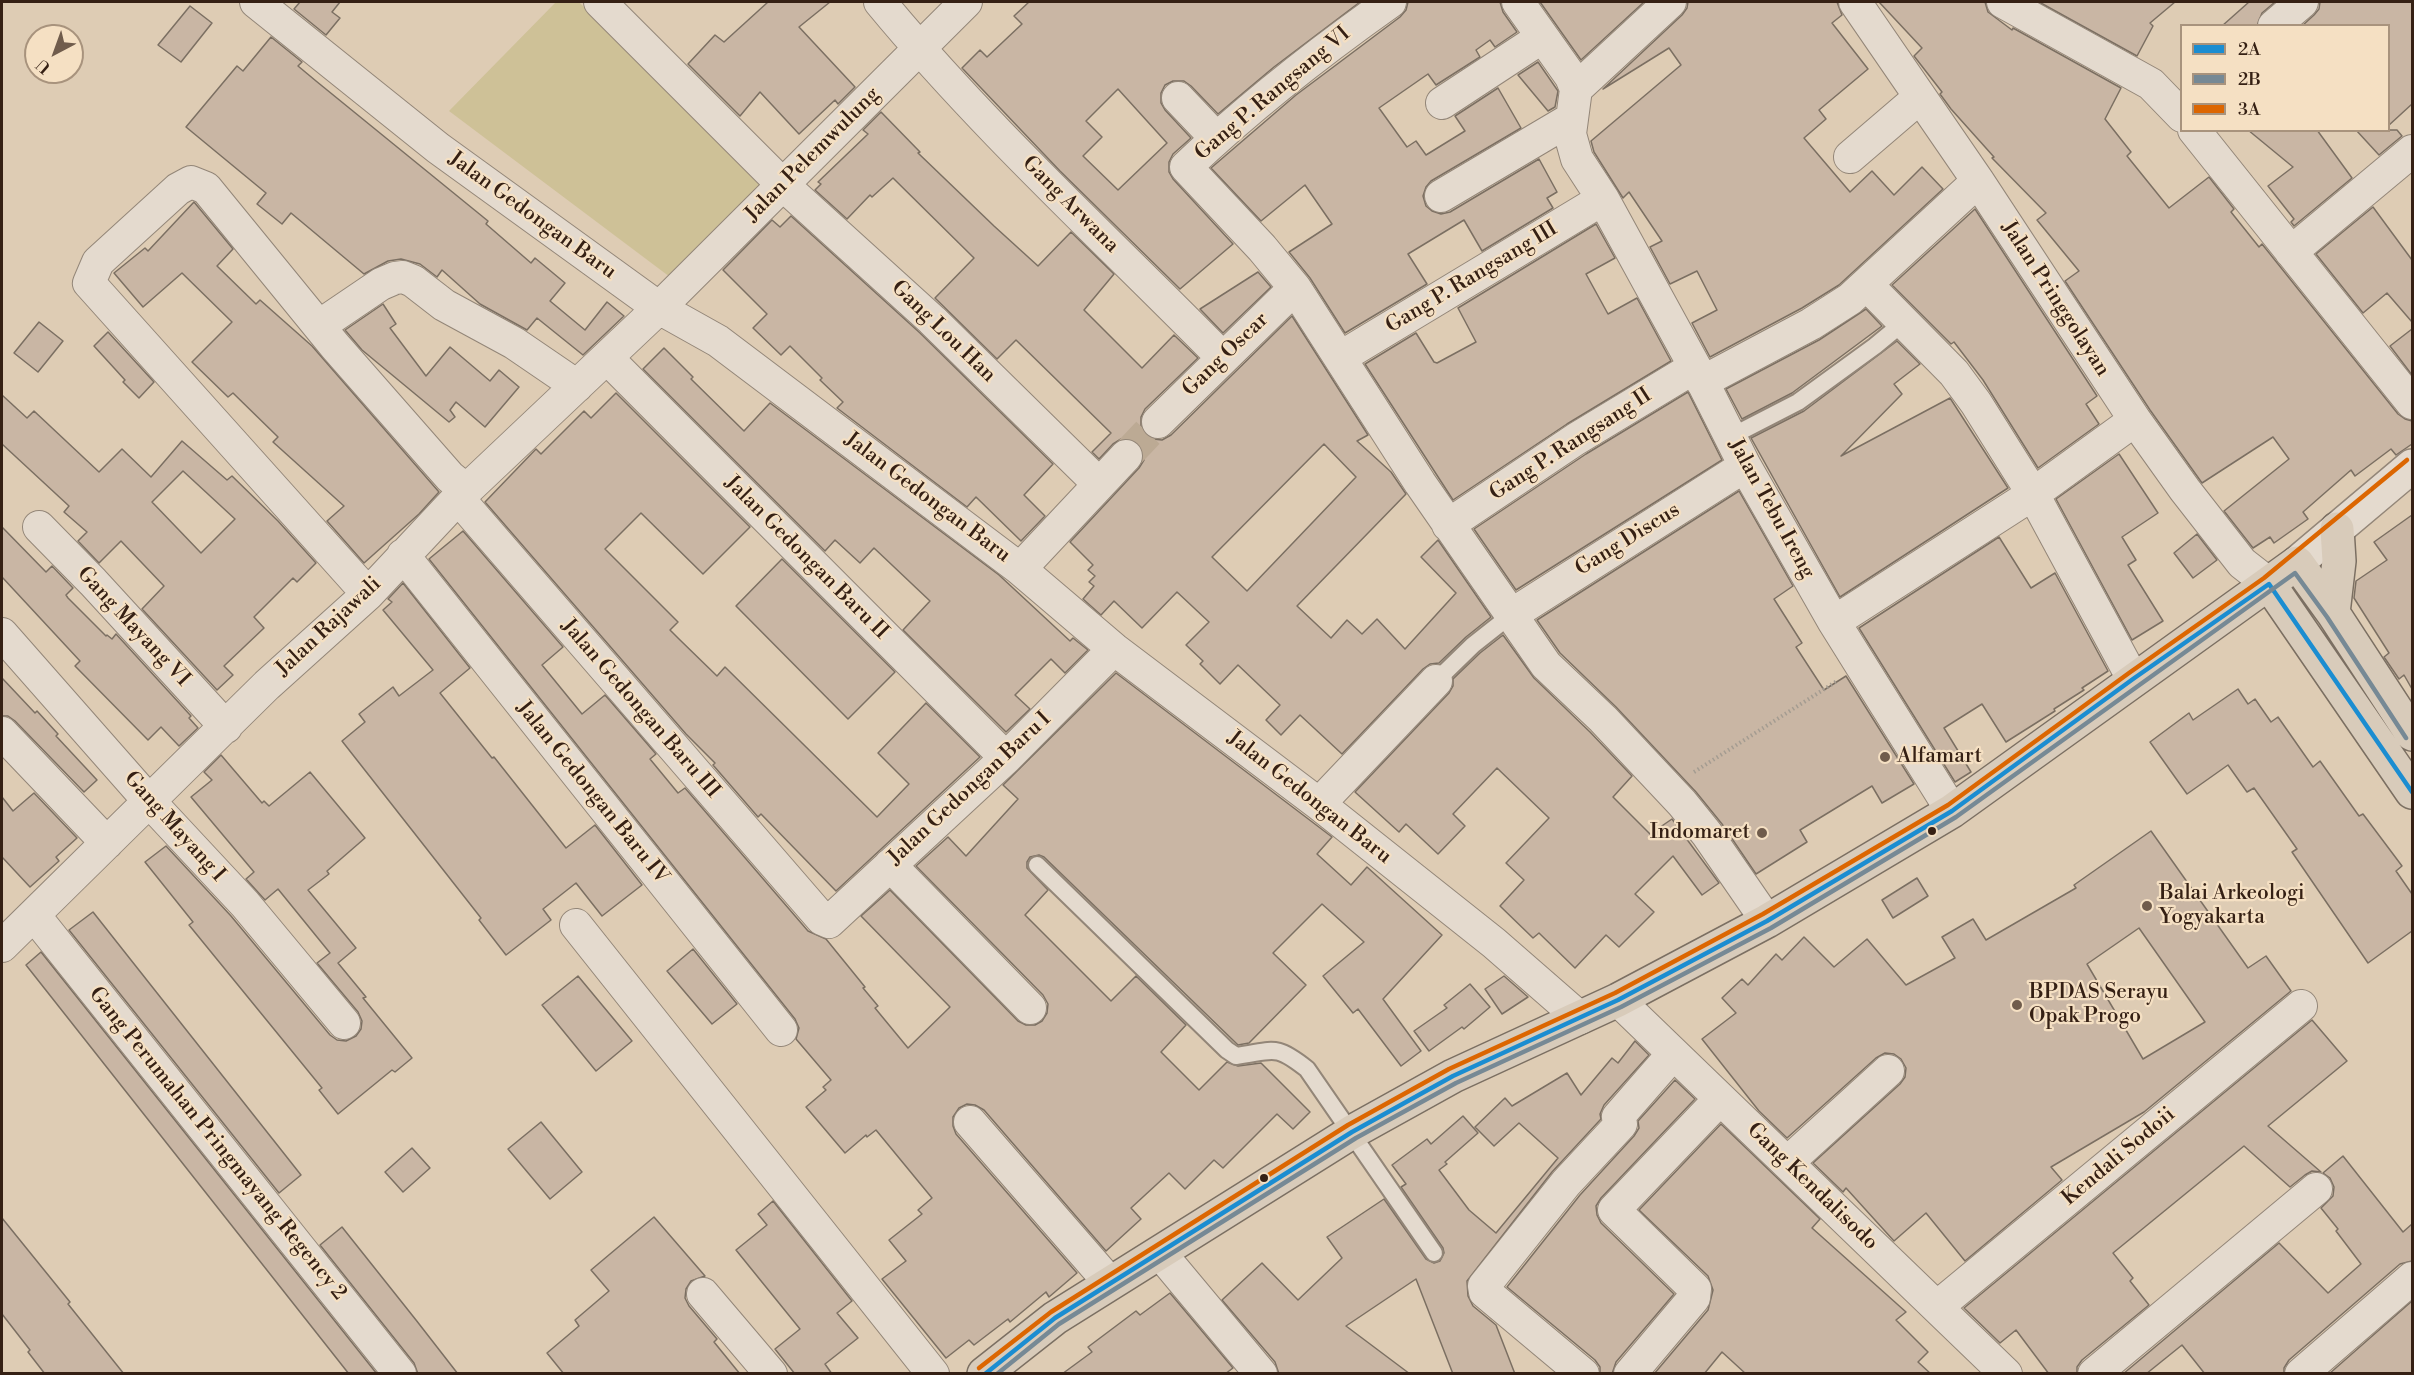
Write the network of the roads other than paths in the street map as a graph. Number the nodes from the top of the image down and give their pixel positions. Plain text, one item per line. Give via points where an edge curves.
1 (256, 2) edge
2 (880, 2) edge
3 (966, 2) edge
4 (1390, 2) edge
5 (1518, 2) edge
6 (1670, 2) edge
7 (1855, 2) edge
8 (2003, 2) edge
9 (2302, 2) edge
10 (605, 3) edge
11 (2276, 24) edge
12 (1541, 38) junction
13 (920, 49) junction
14 (1920, 97) junction
15 (1178, 98) dead end
16 (1442, 103) dead end
17 (1574, 104) junction
18 (2180, 113) edge
19 (2196, 132) edge
20 (1216, 138) junction
21 (2412, 152) edge
22 (1850, 157) dead end
23 (1978, 181) junction
24 (782, 184) junction
25 (1441, 196) dead end
26 (1603, 199) junction
27 (2291, 252) junction
28 (1867, 285) junction
29 (1295, 288) junction
30 (659, 308) junction
31 (1904, 322) junction
32 (319, 326) junction
33 (1341, 357) junction
34 (607, 358) junction
35 (1223, 358) junction
36 (1699, 374) junction
37 (577, 386) junction
38 (2412, 403) edge
39 (2135, 420) junction
40 (1158, 422) tunnel mouth
41 (1730, 437) junction
42 (1125, 456) tunnel mouth
43 (1745, 466) junction
44 (2412, 466) edge
45 (1099, 484) junction
46 (462, 494) junction
47 (2033, 494) junction
48 (1448, 525) junction
49 (39, 527) dead end
50 (2337, 529) junction
51 (403, 555) junction
52 (2297, 563) junction
53 (1020, 569) junction
54 (2269, 584) junction
55 (368, 594) junction
56 (2333, 613) junction
57 (1511, 615) junction
58 (1834, 622) junction
59 (2, 634) edge
60 (1114, 649) junction
61 (2133, 679) junction
62 (1436, 681) joint
63 (226, 727) junction
64 (2, 733) edge
65 (2412, 734) edge
66 (1006, 758) junction
67 (2412, 792) edge
68 (149, 801) junction
69 (1319, 804) junction
70 (1952, 811) junction
71 (106, 843) junction
72 (890, 865) junction
73 (1037, 865) dead end
74 (34, 915) junction
75 (822, 919) joint
76 (1767, 921) junction
77 (576, 925) dead end
78 (2, 946) edge
79 (1618, 1000) junction
80 (2301, 1006) dead end
81 (1030, 1008) dead end
82 (1581, 1018) junction
83 (344, 1023) dead end
84 (781, 1030) dead end
85 (1673, 1054) junction
86 (1888, 1071) dead end
87 (1720, 1099) junction
88 (970, 1122) dead end
89 (1352, 1132) junction
90 (1787, 1163) junction
91 (2316, 1189) dead end
92 (1160, 1253) junction
93 (1434, 1253) dead end
94 (2412, 1278) edge
95 (1110, 1283) junction
96 (703, 1294) dead end
97 (1937, 1307) junction
98 (1565, 1368) edge
99 (400, 1374) edge
100 (771, 1374) edge
101 (933, 1374) edge
102 (984, 1374) edge
103 (1261, 1374) edge
104 (1630, 1374) edge
105 (2006, 1374) edge
106 (2094, 1374) edge
107 (2301, 1374) edge

1 - 30 street, Jalan Gedongan Baru via 438,148
2 - 13 street, Gang Arwana
3 - 13 street, Jalan Pelemwulung
4 - 20 street, Gang P. Rangsang VI via 1320,51
5 - 12 street
6 - 17 street
7 - 14 street, Jalan Pringgolayan
8 - 18 street via 2151,84
9 - 11 street
10 - 24 street, Gang Lou Han
12 - 16 street
12 - 17 street via 1571,77
13 - 24 street, Jalan Pelemwulung
13 - 35 street, Gang Arwana via 992,128
14 - 22 street
14 - 23 street, Jalan Pringgolayan
15 - 20 street
17 - 25 street
17 - 26 street, Jalan Tebu Ireng via 1570,134 1577,159
19 - 27 street
20 - 29 street, Gang P. Rangsang VI via 1186,167
21 - 27 street
23 - 28 street, Gang P. Rangsang II
23 - 39 street, Jalan Pringgolayan
24 - 30 street, Jalan Pelemwulung
24 - 45 street, Gang Lou Han via 932,320
26 - 33 street, Gang P. Rangsang III
26 - 36 street, Jalan Tebu Ireng
27 - 38 street
28 - 31 street
28 - 36 street, Gang P. Rangsang II via 1820,319
29 - 33 street
29 - 35 street, Gang Oscar
30 - 34 street, Jalan Rajawali
30 - 53 street, Jalan Gedongan Baru via 718,341
31 - 41 lane via 1797,402
31 - 47 street via 1954,373
32 - 37 street via 381,284 403,277
32 - 46 street, Jalan Gedongan Baru III
32 - 55 street, Jalan Gedongan Baru III via 206,188 191,182 178,189 98,262 89,283
33 - 48 street
34 - 37 street, Jalan Rajawali
34 - 66 street, Jalan Gedongan Baru II
35 - 40 street, Gang Oscar
36 - 41 street, Jalan Tebu Ireng
36 - 48 street, Gang P. Rangsang II via 1576,439
37 - 46 street, Jalan Rajawali
39 - 47 street
39 - 54 street, Jalan Pringgolayan via 2242,563
41 - 43 street, Jalan Tebu Ireng
42 - 45 street
43 - 57 street, Gang Discus
43 - 58 street, Jalan Tebu Ireng
44 - 50 street
45 - 53 street
46 - 51 street, Jalan Rajawali
46 - 75 street, Jalan Gedongan Baru III
47 - 58 street
47 - 61 street
48 - 57 street
49 - 63 street, Gang Mayang VI
50 - 52 street
50 - 56 main road via 2339,561
51 - 55 street, Jalan Rajawali
51 - 84 street, Jalan Gedongan Baru IV
52 - 54 main road
52 - 56 main road
53 - 60 street, Jalan Gedongan Baru
54 - 61 main road
54 - 67 main road
55 - 63 street, Jalan Rajawali
56 - 65 main road
57 - 62 lane
57 - 76 street via 1556,676 1603,718 1707,834
58 - 70 street, Jalan Tebu Ireng
59 - 68 street, Gang Mayang I
60 - 66 street, Jalan Gedongan Baru I
60 - 69 street, Jalan Gedongan Baru
61 - 70 main road
62 - 69 street
63 - 68 street, Jalan Rajawali
64 - 71 street
66 - 72 street, Jalan Gedongan Baru I
68 - 71 street, Jalan Rajawali
68 - 83 street, Gang Mayang I via 245,904
69 - 82 street, Jalan Gedongan Baru via 1494,943
70 - 76 main road
71 - 74 street, Jalan Rajawali
72 - 75 street, Jalan Gedongan Baru I via 833,919
72 - 81 street
73 - 89 lane via 1227,1050 1236,1056 1263,1049 1277,1050 1307,1069
74 - 78 street, Jalan Rajawali
74 - 99 street, Gang Perumahan Pringmayang Regency 2
76 - 79 main road
77 - 101 street
79 - 82 main road
79 - 85 street, Gang Kendalisodo
80 - 97 street, Kendali Sodoii
82 - 89 main road via 1453,1076
85 - 87 street, Gang Kendalisodo
85 - 98 street via 1618,1117 1621,1124 1566,1183 1484,1286 1485,1293
86 - 90 street
87 - 90 street, Gang Kendalisodo
87 - 104 street via 1614,1210 1695,1289 1694,1298
88 - 95 street
89 - 92 main road
89 - 93 lane
90 - 97 street, Gang Kendalisodo
91 - 106 street
92 - 95 main road
92 - 103 street
94 - 107 street
95 - 102 main road via 1054,1318
96 - 100 street
97 - 105 street, Gang Kendalisodo

